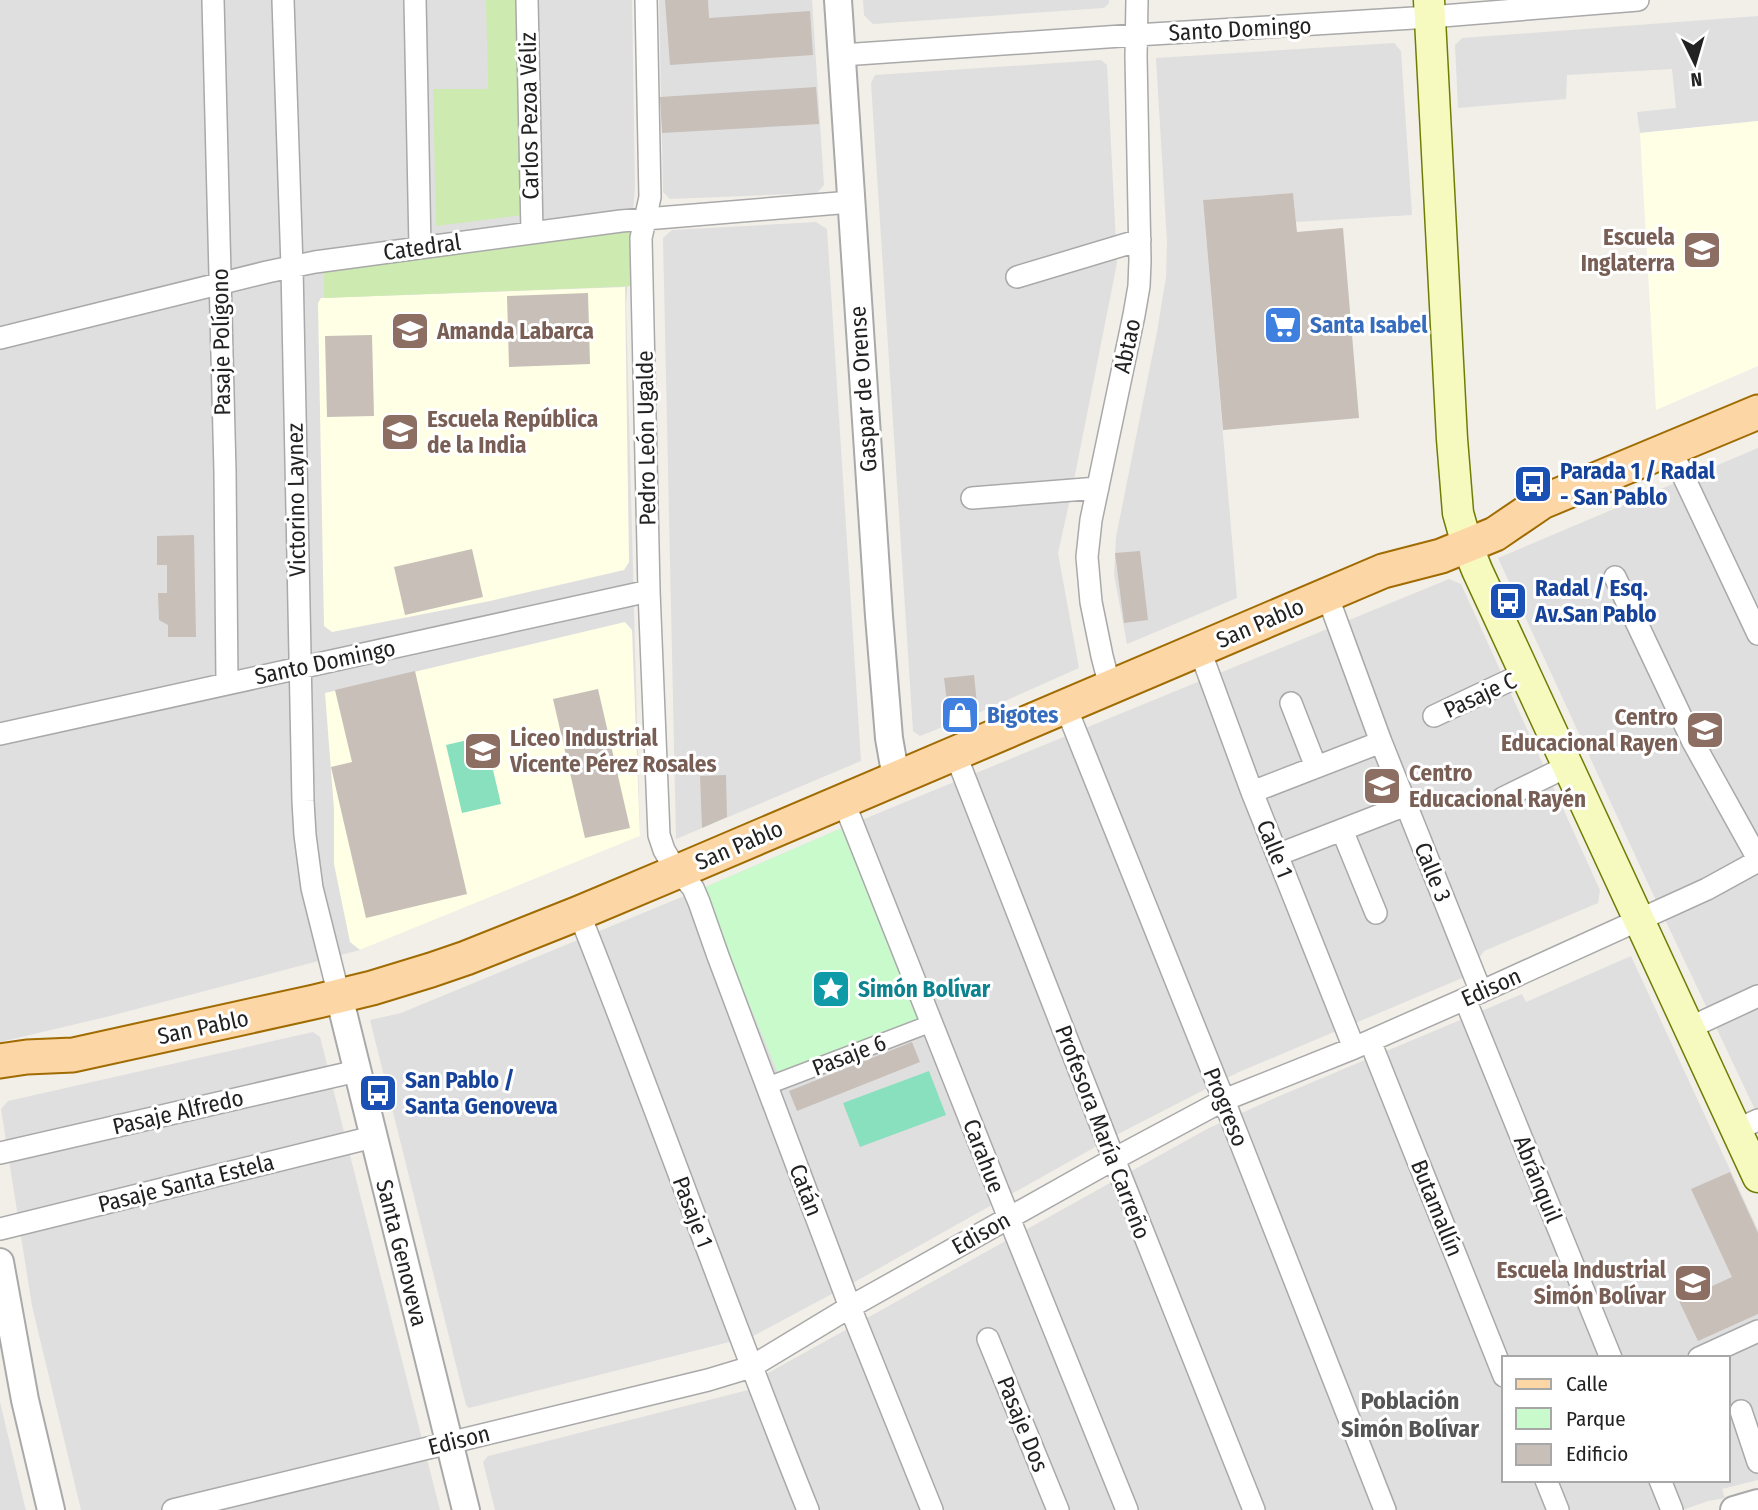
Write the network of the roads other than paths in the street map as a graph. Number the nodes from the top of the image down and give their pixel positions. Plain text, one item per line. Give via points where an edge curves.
1 (213, 0) edge
2 (283, 0) edge
3 (415, 0) edge
4 (527, 0) edge
5 (646, 0) edge
6 (838, 0) edge
7 (1137, 0) edge
8 (1638, 0) edge
9 (1430, 9) edge
10 (1136, 35) junction
11 (842, 55) junction
12 (851, 202) junction
13 (646, 218) junction
14 (532, 232) junction
15 (1140, 240) junction
16 (420, 248) junction
17 (292, 267) junction
18 (1017, 277) dead end
19 (220, 284) junction
20 (0, 338) edge
21 (1758, 412) edge
22 (1670, 449) junction
23 (1098, 488) junction
24 (972, 498) dead end
25 (1464, 535) junction
26 (1615, 577) dead end
27 (649, 591) junction
28 (1327, 595) junction
29 (1758, 634) edge
30 (1199, 649) junction
31 (300, 667) junction
32 (1525, 673) junction
33 (227, 683) junction
34 (1110, 687) junction
35 (1291, 704) dead end
36 (1065, 705) junction
37 (1434, 716) dead end
38 (0, 734) edge
39 (1381, 742) junction
40 (955, 753) junction
41 (1568, 766) junction
42 (1316, 767) junction
43 (896, 778) junction
44 (1252, 792) junction
45 (1503, 798) dead end
46 (844, 800) junction
47 (1406, 805) junction
48 (1342, 830) junction
49 (1277, 855) junction
50 (1758, 860) edge
51 (679, 871) junction
52 (579, 913) junction
53 (1377, 913) dead end
54 (1639, 920) junction
55 (339, 996) junction
56 (1473, 996) junction
57 (1758, 996) edge
58 (932, 1023) junction
59 (1689, 1028) junction
60 (1362, 1044) junction
61 (73, 1055) junction
62 (0, 1062) edge
63 (357, 1071) junction
64 (0, 1082) edge
65 (767, 1086) junction
66 (1224, 1100) junction
67 (1747, 1125) edge
68 (373, 1137) junction
69 (0, 1153) edge
70 (1114, 1159) junction
71 (1758, 1177) edge
72 (1009, 1218) junction
73 (0, 1229) edge
74 (0, 1262) edge
75 (850, 1307) junction
76 (1758, 1331) edge
77 (988, 1339) dead end
78 (1610, 1356) edge
79 (1703, 1356) edge
80 (751, 1367) junction
81 (1502, 1371) edge
82 (1741, 1411) dead end
83 (450, 1443) junction
84 (1758, 1462) edge
85 (1547, 1482) edge
86 (1661, 1482) edge
87 (1758, 1503) edge
88 (51, 1510) edge
89 (173, 1510) edge
90 (466, 1510) edge
91 (808, 1510) edge
92 (932, 1510) edge
93 (1058, 1510) edge
94 (1127, 1510) edge
95 (1254, 1510) edge
96 (1385, 1510) edge
97 (1558, 1510) edge
98 (1672, 1510) edge
99 (1734, 1510) edge

1 - 19 street, Pasaje Polígono
2 - 17 street, Victorino Laynez
3 - 16 street
4 - 14 street, Carlos Pezoa Véliz
5 - 13 street, Pedro León Ugalde via 650,197
6 - 11 street, Gaspar de Orense
7 - 10 street, Abtao
8 - 9 street, Santo Domingo
9 - 10 street, Santo Domingo
9 - 25 main road via 1452,439 1456,500
10 - 11 street, Santo Domingo
10 - 15 street, Abtao
11 - 12 street, Gaspar de Orense
12 - 13 street, Catedral
12 - 43 street, Gaspar de Orense via 880,629
13 - 14 street, Catedral
13 - 27 street, Pedro León Ugalde via 641,238
14 - 16 street, Catedral
15 - 18 street
15 - 23 street, Abtao via 1139,286
16 - 17 street, Catedral
17 - 19 street, Catedral
17 - 31 street, Victorino Laynez
19 - 20 street, Catedral
19 - 33 street, Pasaje Polígono
21 - 22 main road, San Pablo
22 - 25 main road, San Pablo via 1542,502 1495,534
22 - 29 street
23 - 24 street
23 - 34 street, Abtao via 1087,557 1091,601
25 - 28 main road, San Pablo via 1441,556 1383,571
25 - 32 main road
26 - 50 street via 1693,742
27 - 31 street, Santo Domingo
27 - 51 street, Pedro León Ugalde via 659,835
28 - 30 main road, San Pablo
28 - 39 street, Calle 3
30 - 34 main road, San Pablo
30 - 44 street, Calle 1
31 - 33 street, Santo Domingo
31 - 55 street, Victorino Laynez via 308,861
32 - 37 street, Pasaje C
32 - 41 main road
33 - 38 street, Santo Domingo
34 - 36 main road, San Pablo
35 - 42 street
36 - 40 main road, San Pablo
36 - 66 street, Progreso
39 - 42 street
39 - 47 street, Calle 3
40 - 43 main road, San Pablo
40 - 70 street, Profesora María Carreño
41 - 45 street
41 - 54 main road
42 - 44 street
43 - 46 main road, San Pablo
44 - 49 street, Calle 1
46 - 51 main road, San Pablo
46 - 58 street, Carahue
47 - 48 street
47 - 56 street, Calle 3
48 - 49 street
48 - 53 street
49 - 60 street, Calle 1
50 - 54 street, Edison
51 - 52 main road, San Pablo
51 - 65 street, Catán via 699,902
52 - 55 main road, San Pablo via 431,971
52 - 80 street, Pasaje 1
54 - 56 street, Edison
54 - 59 main road
55 - 61 main road, San Pablo
55 - 63 street, Santa Genoveva
56 - 60 street, Edison
56 - 78 street, Abránquil
57 - 59 street
58 - 65 street, Pasaje 6
58 - 72 street, Carahue
59 - 67 main road
60 - 66 street, Edison
60 - 81 street, Butamallín
61 - 62 main road, San Pablo
61 - 64 main road, San Pablo via 45,1072
63 - 68 street, Santa Genoveva
63 - 69 street, Pasaje Alfredo
65 - 75 street, Catán
66 - 70 street, Edison
66 - 96 street, Progreso
67 - 71 main road
68 - 73 street, Pasaje Santa Estela
68 - 83 street, Santa Genoveva
70 - 72 street, Edison
70 - 95 street, Profesora María Carreño
72 - 75 street, Edison
72 - 94 street, Carahue
74 - 88 street
75 - 80 street, Edison
75 - 92 street, Catán
76 - 79 street
77 - 93 street, Pasaje Dos
80 - 83 street, Edison
80 - 91 street, Pasaje 1
82 - 84 street
83 - 89 street, Edison
83 - 90 street, Santa Genoveva
85 - 97 street
86 - 98 street
87 - 99 street

